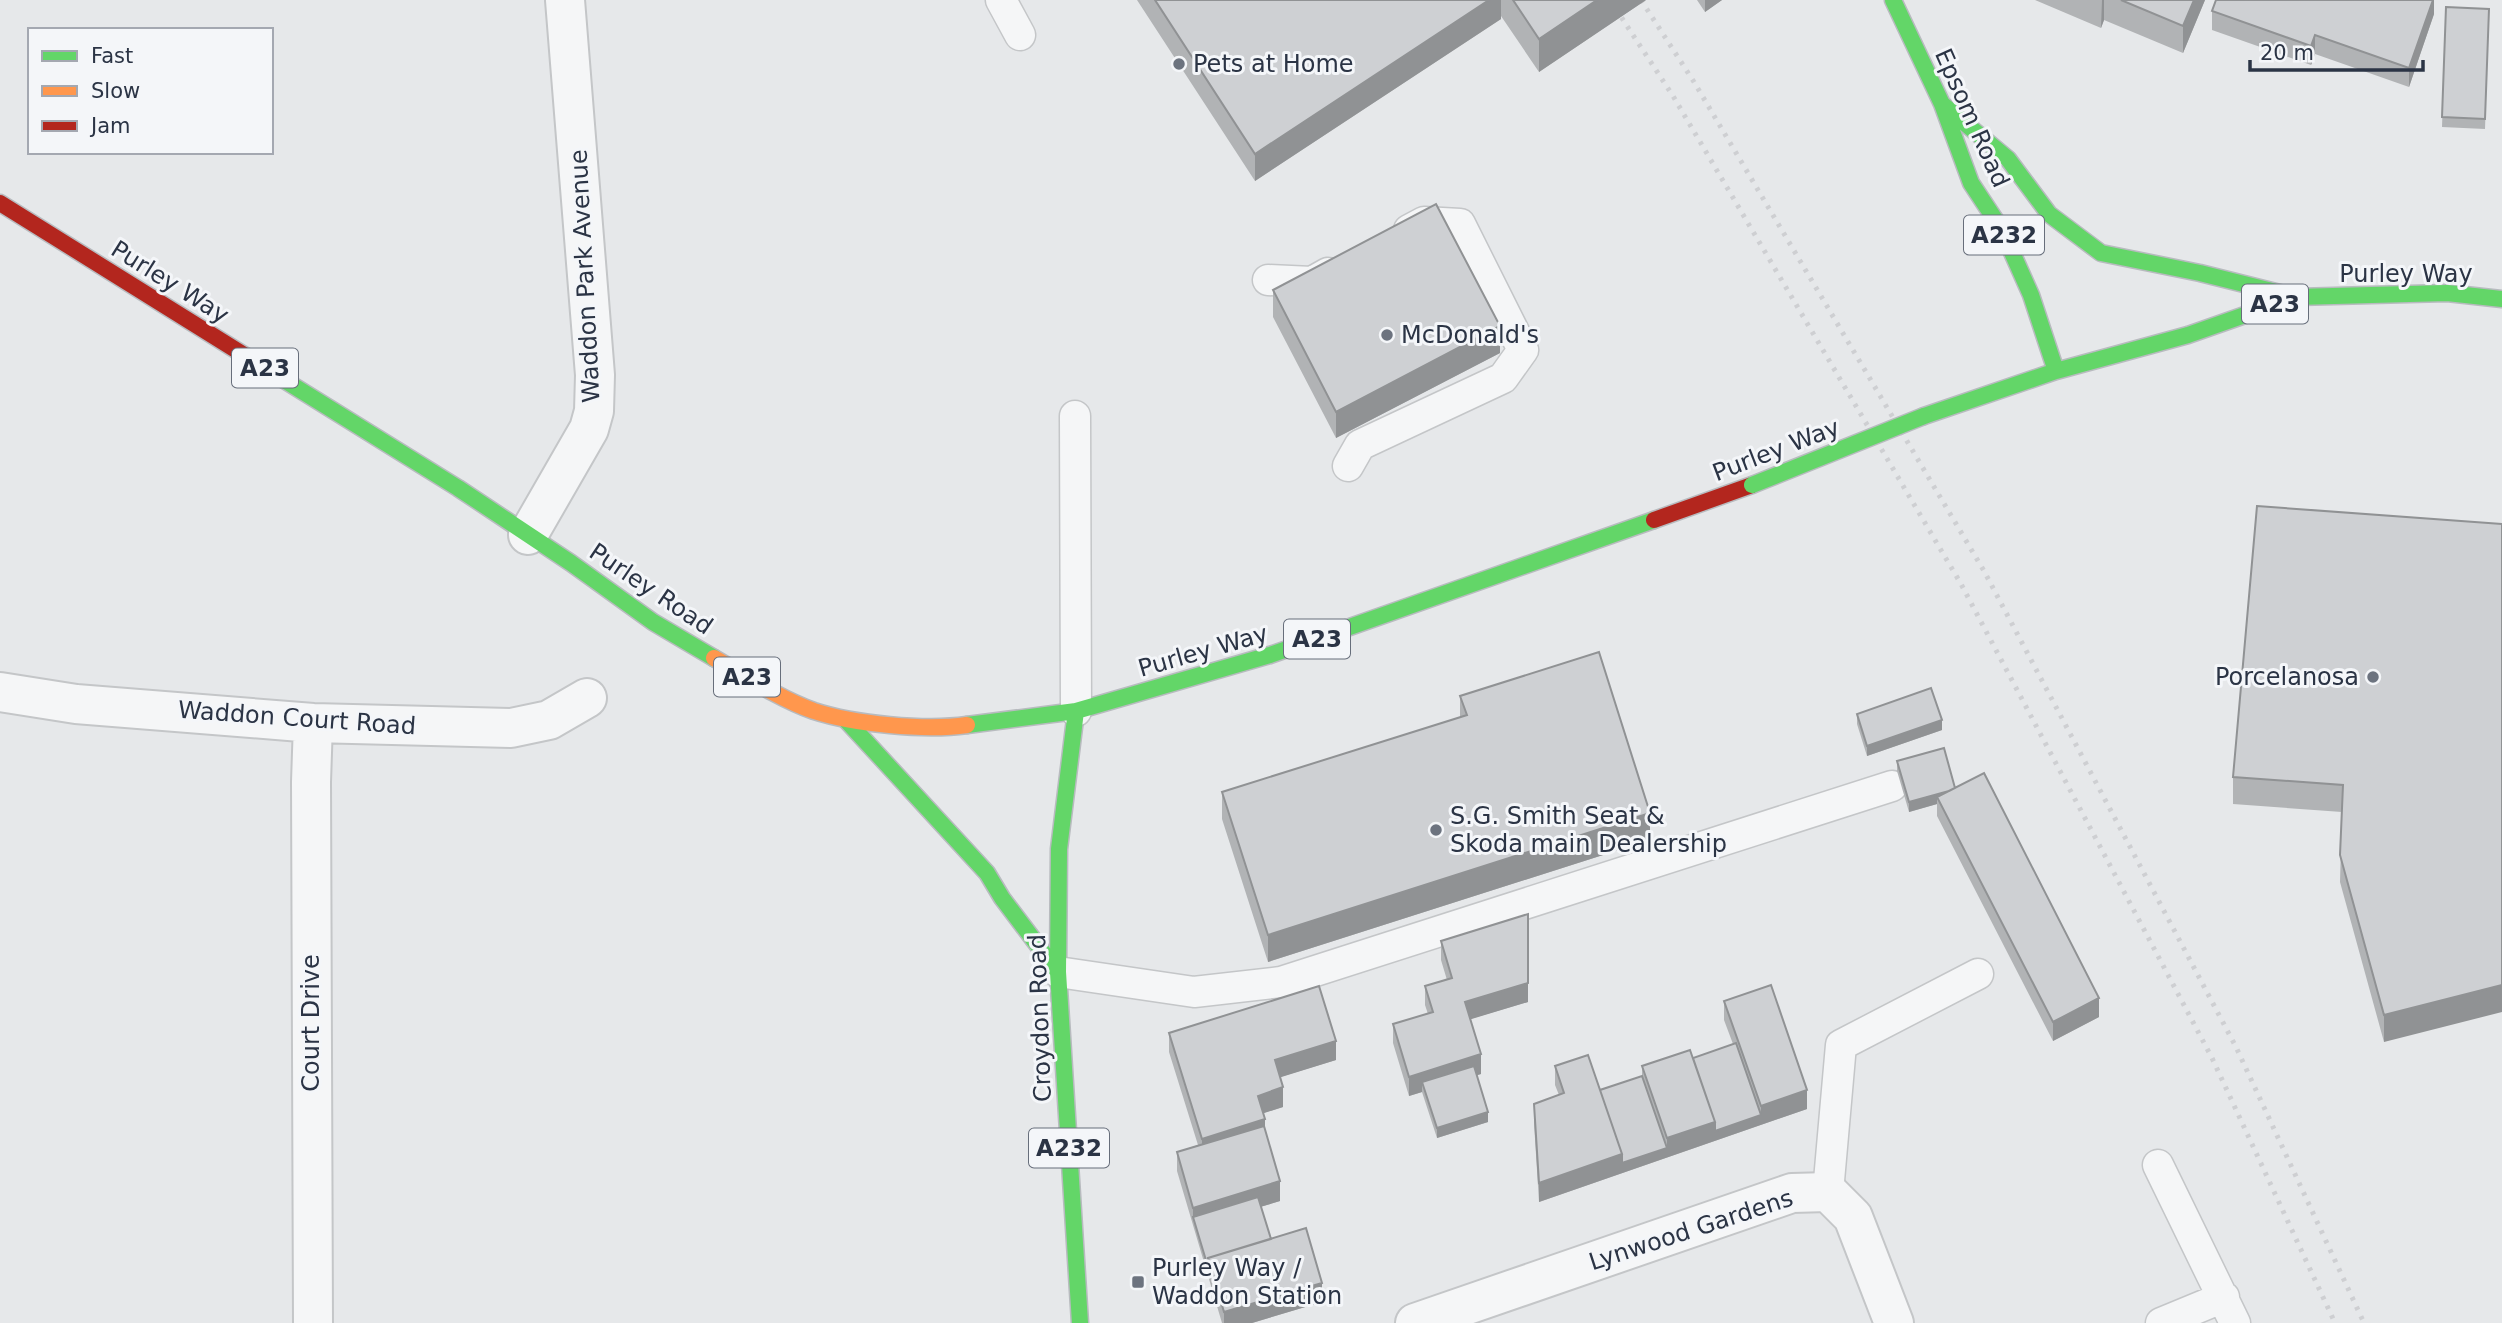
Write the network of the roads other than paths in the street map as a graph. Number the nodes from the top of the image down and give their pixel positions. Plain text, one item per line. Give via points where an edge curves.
1 (565, 0) edge
2 (1000, 0) edge
3 (1893, 0) edge
4 (1020, 35) dead end
5 (1942, 104) junction
6 (0, 203) edge
7 (1390, 240) edge
8 (1357, 258) edge
9 (1268, 280) dead end
10 (2296, 297) junction
11 (2502, 299) edge
12 (2056, 371) junction
13 (1075, 416) dead end
14 (1348, 466) dead end
15 (528, 535) junction
16 (0, 692) edge
17 (587, 698) dead end
18 (1076, 711) junction
19 (846, 720) junction
20 (313, 723) junction
21 (1892, 786) dead end
22 (1058, 972) junction
23 (1978, 974) dead end
24 (2158, 1165) dead end
25 (1828, 1192) junction
26 (2229, 1310) edge
27 (313, 1323) edge
28 (1080, 1323) edge
29 (1415, 1323) edge
30 (1894, 1323) edge
31 (2161, 1323) edge

1 - 15 street, Waddon Park Avenue via 595,375 594,411 589,429
2 - 4 lane
3 - 5 highway, Epsom Road / A232
5 - 10 highway via 2008,159 2049,214 2101,253
5 - 12 highway, Epsom Road / A232 via 1971,183 2002,230 2031,295
6 - 15 highway, Purley Way / A23
7 - 14 lane via 1424,222 1460,224 1523,350 1503,378 1360,445
8 - 9 lane via 1312,282
10 - 11 highway, Purley Way / A23 via 2447,293
10 - 12 highway, Purley Way / A23 via 2188,335
12 - 18 highway, Purley Way / A23, bridge via 1924,416 1752,485 1270,655
13 - 18 lane
15 - 19 highway, Purley Road / A23 via 676,636 811,710
16 - 20 street, Waddon Court Road via 76,704
17 - 20 street, Waddon Court Road via 549,720 511,728
18 - 19 highway, Purley Road / A23 via 945,727
18 - 22 highway, Croydon Road / A232 via 1059,849
19 - 22 highway via 987,873
20 - 27 street, Court Drive
21 - 22 lane via 1281,982 1194,992
22 - 28 highway, Croydon Road / A232
23 - 25 lane via 1841,1045
24 - 26 lane
25 - 29 street, Lynwood Gardens via 1792,1193
25 - 30 street, Lynwood Gardens via 1853,1217
26 - 31 lane

